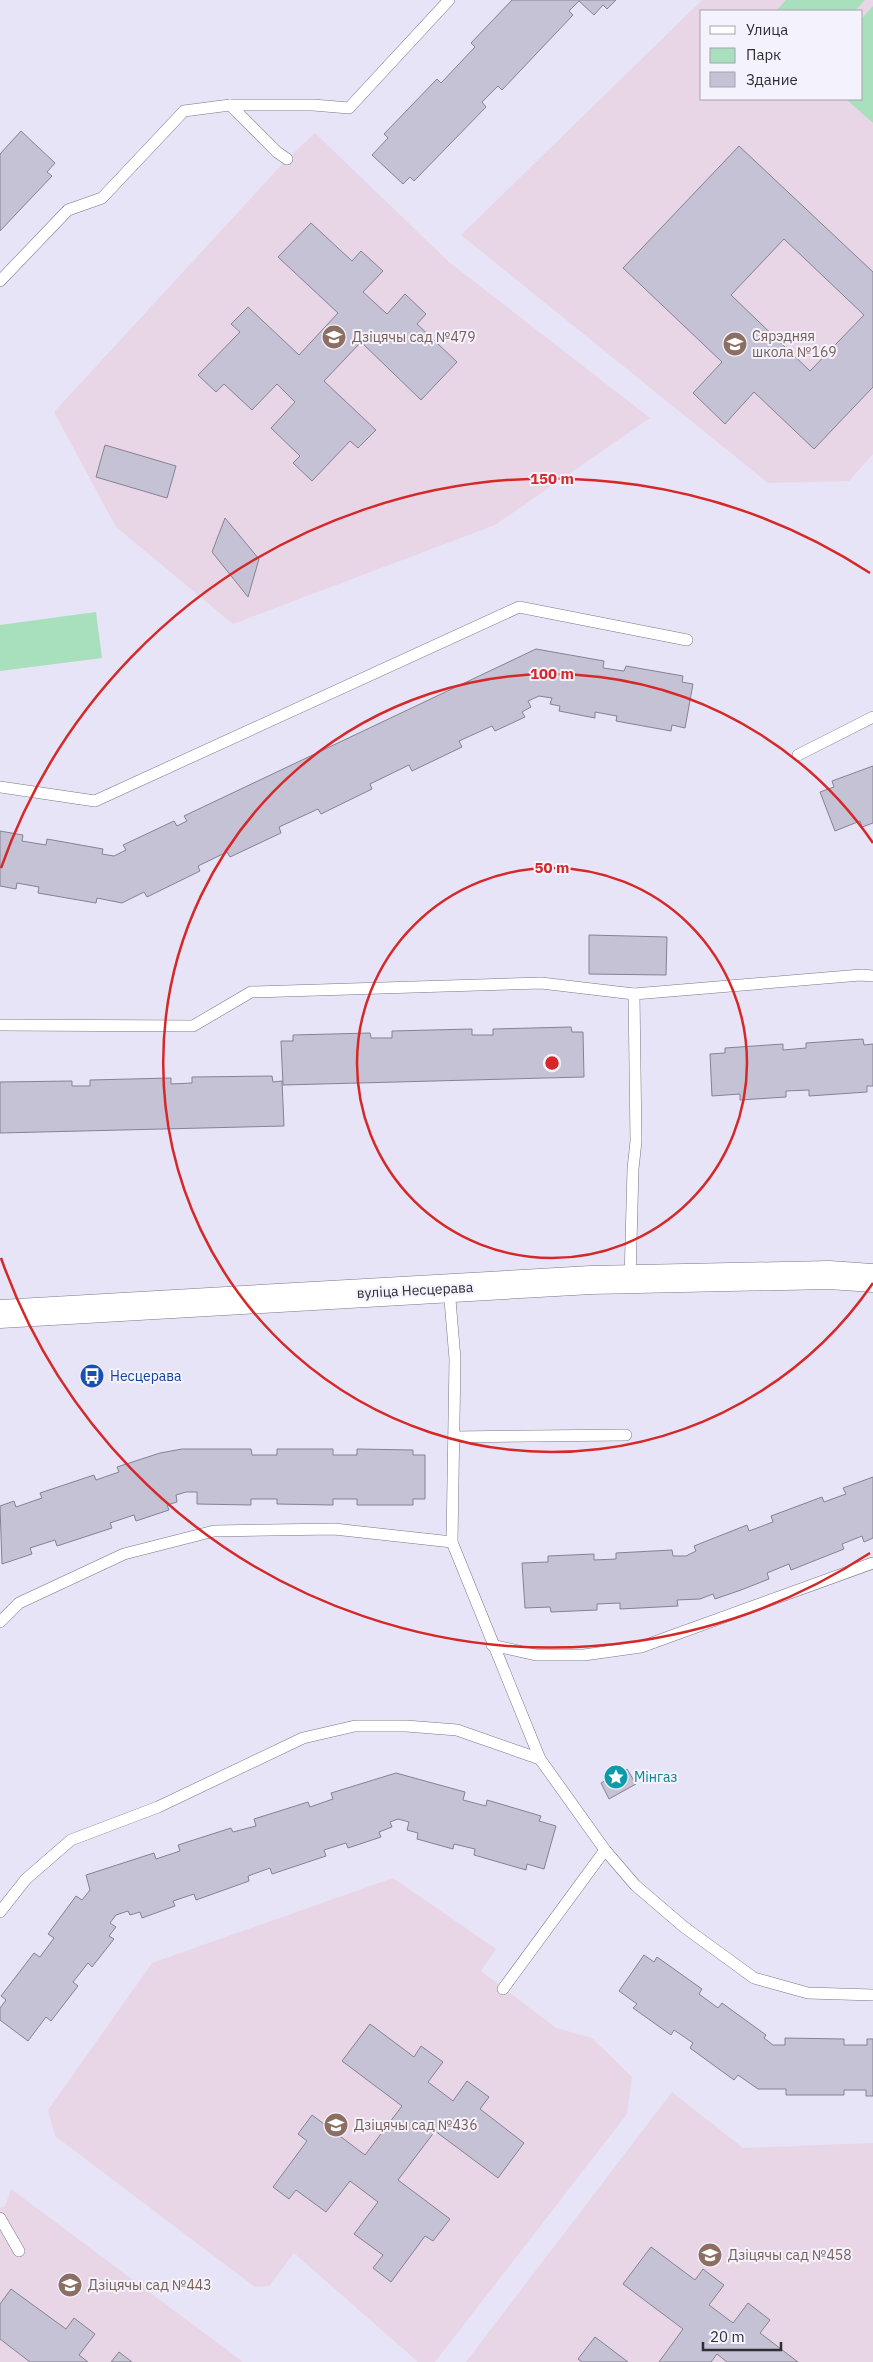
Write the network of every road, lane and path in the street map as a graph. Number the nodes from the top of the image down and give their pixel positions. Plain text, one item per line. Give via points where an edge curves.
1 (449, 0) edge
2 (230, 105) junction
3 (287, 160) dead end
4 (0, 281) edge
5 (687, 640) dead end
6 (873, 716) edge
7 (798, 755) dead end
8 (0, 787) edge
9 (873, 976) edge
10 (634, 994) junction
11 (0, 1025) edge
12 (873, 1268) edge
13 (829, 1275) junction
14 (873, 1278) edge
15 (630, 1279) junction
16 (448, 1288) junction
17 (0, 1314) edge
18 (626, 1435) dead end
19 (454, 1437) junction
20 (452, 1542) junction
21 (873, 1563) edge
22 (0, 1622) edge
23 (492, 1645) junction
24 (540, 1759) junction
25 (605, 1850) junction
26 (0, 1912) edge
27 (503, 1989) dead end
28 (873, 1995) edge
29 (0, 2218) edge
30 (19, 2251) dead end

1 - 2 lane via 349,108
2 - 3 lane
2 - 4 lane via 184,111 102,198 68,210
5 - 8 lane via 519,607 95,801
6 - 7 lane
9 - 10 lane
10 - 11 lane via 541,983 251,992 193,1026
10 - 15 lane via 636,1141
12 - 13 main road
13 - 14 main road
13 - 15 main road, вуліца Несцерава
15 - 16 main road, вуліца Несцерава
16 - 17 main road, вуліца Несцерава
16 - 19 lane via 455,1359
18 - 19 lane
19 - 20 lane
20 - 22 lane via 334,1529 214,1531 124,1554 19,1603
20 - 23 lane
21 - 23 lane via 641,1647 584,1655 546,1655
23 - 24 lane via 507,1674
24 - 25 lane
24 - 26 lane via 457,1730 354,1726 303,1738 158,1807 71,1840 26,1878
25 - 27 lane
25 - 28 lane via 635,1885 754,1978 808,1993
29 - 30 lane

